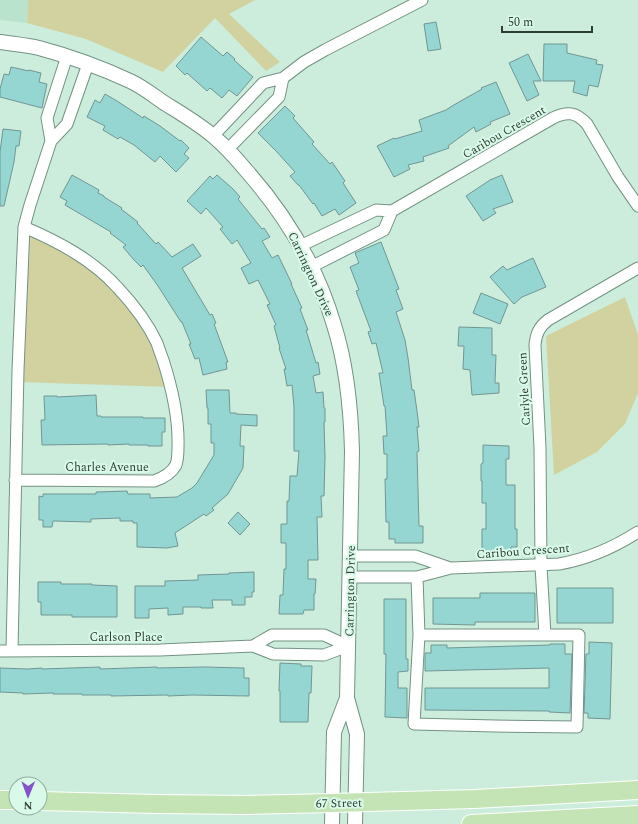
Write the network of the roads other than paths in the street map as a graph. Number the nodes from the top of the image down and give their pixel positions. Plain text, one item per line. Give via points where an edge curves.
1 (422, 0) edge
2 (0, 42) edge
3 (67, 56) junction
4 (88, 64) junction
5 (284, 78) junction
6 (213, 136) junction
7 (50, 141) junction
8 (228, 149) junction
9 (638, 206) edge
10 (392, 212) junction
11 (24, 227) junction
12 (300, 246) junction
13 (311, 267) junction
14 (638, 268) edge
15 (16, 480) junction
16 (638, 532) edge
17 (350, 556) junction
18 (541, 566) junction
19 (451, 568) junction
20 (350, 577) junction
21 (417, 577) junction
22 (419, 635) junction
23 (546, 635) junction
24 (253, 646) junction
25 (348, 646) junction
26 (0, 650) edge
27 (12, 650) junction
28 (347, 698) junction
29 (638, 790) edge
30 (48, 801) edge
31 (332, 803) junction
32 (355, 803) junction
33 (638, 815) edge
34 (332, 824) edge
35 (355, 824) edge
36 (471, 824) edge

1 - 5 street via 325,50
2 - 3 street, Carrington Drive
3 - 4 street, Carrington Drive
3 - 7 street via 47,118
4 - 6 street, Carrington Drive via 131,81
4 - 7 street via 67,124
5 - 6 street via 263,83
5 - 8 street via 279,97
6 - 8 street, Carrington Drive
7 - 11 street
8 - 12 street, Carrington Drive via 271,200
9 - 10 street, Caribou Crescent via 587,124 581,117 566,114 553,118
10 - 12 street via 376,210
10 - 13 street via 384,230
11 - 15 street
11 - 15 street, Charles Avenue via 63,246 96,267 118,288 143,319 157,343 170,382 179,436 176,464 166,476 154,481
12 - 13 street, Carrington Drive
13 - 17 street, Carrington Drive via 334,325 349,402 352,451
14 - 18 street, Carlyle Green via 548,320 539,328 535,338 540,448
15 - 27 street
16 - 18 street, Caribou Crescent via 592,556
17 - 19 street, Caribou Crescent via 415,556
17 - 20 street, Carrington Drive
18 - 19 street, Caribou Crescent
18 - 23 street, Carlyle Green
19 - 21 street, Caribou Crescent
20 - 21 street, Caribou Crescent
20 - 25 street, Carrington Drive
21 - 22 street
22 - 23 street
22 - 23 street via 414,724 577,727 579,635
24 - 25 street, Carlson Place via 273,654 324,655
24 - 25 street, Carlson Place via 272,635 324,635
24 - 27 street, Carlson Place via 160,650
25 - 28 street, Carrington Drive
26 - 27 street, Carlson Place
28 - 31 street, Carrington Drive via 334,732
28 - 32 street, Carrington Drive via 357,734
29 - 32 main road, 67 Street
30 - 31 main road, 67 Street via 156,804
31 - 32 main road, 67 Street
31 - 34 street, Carrington Drive
32 - 35 street, Carrington Drive
33 - 36 main road

